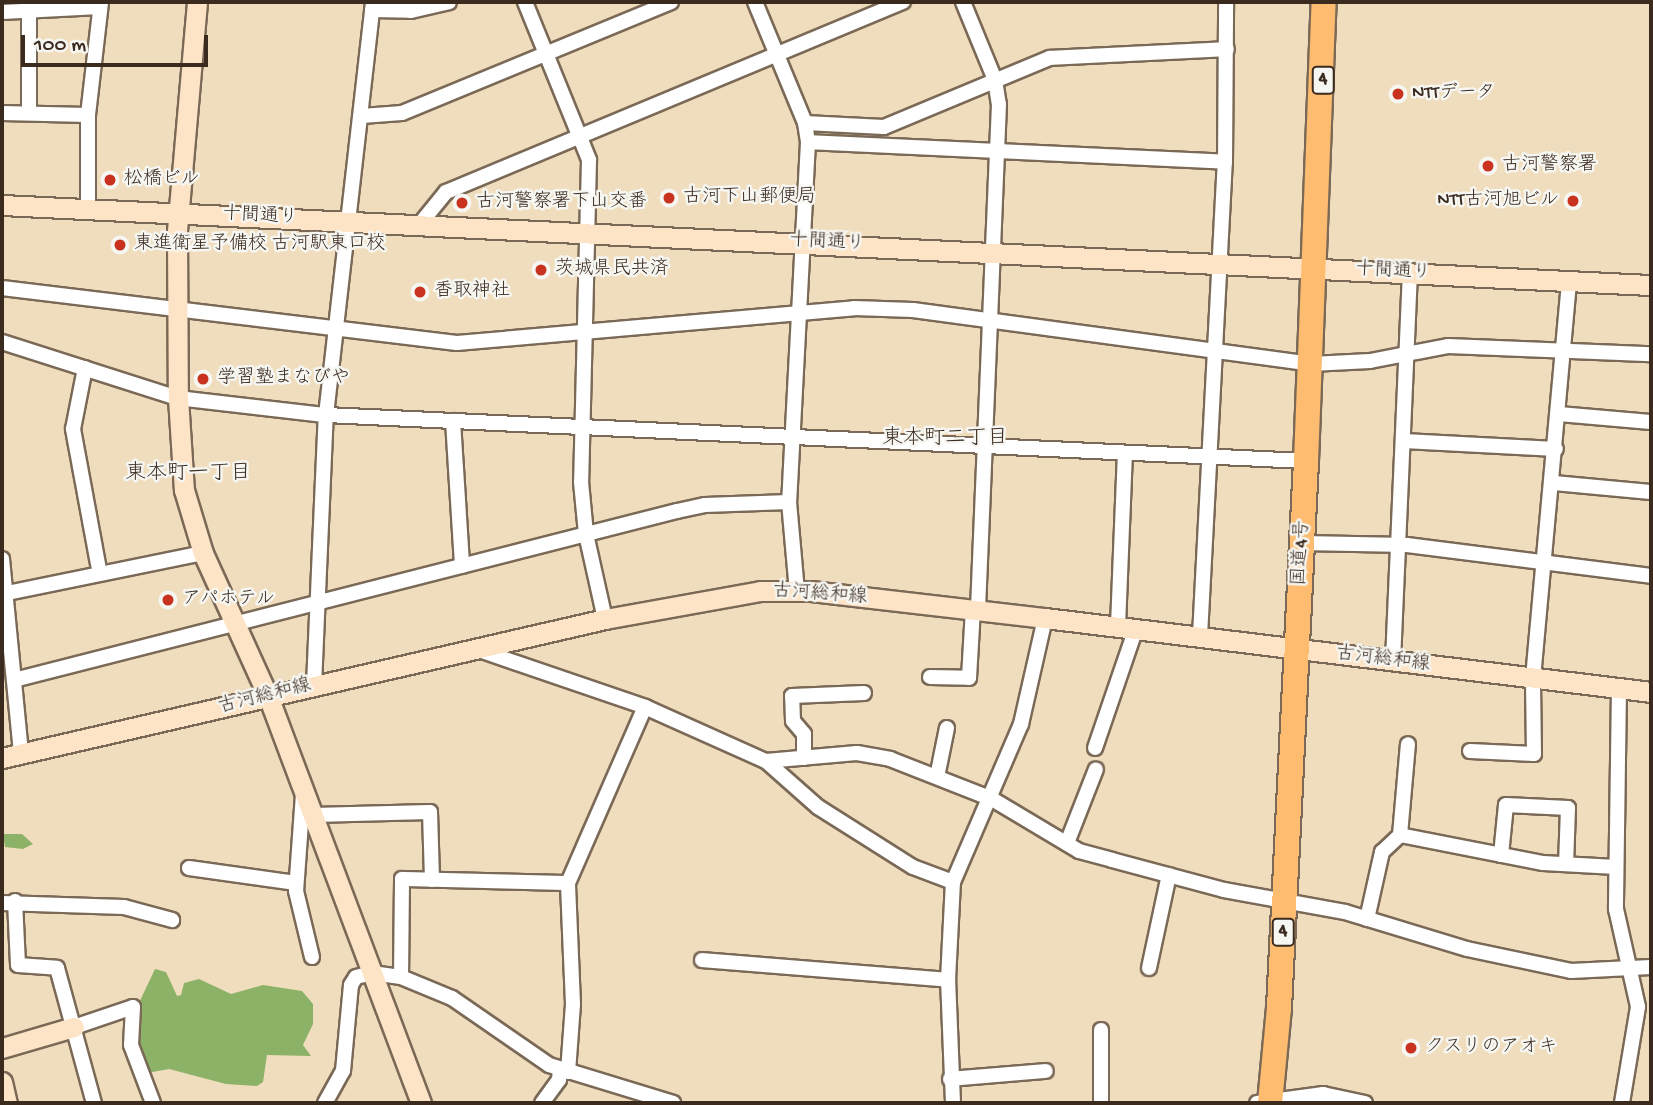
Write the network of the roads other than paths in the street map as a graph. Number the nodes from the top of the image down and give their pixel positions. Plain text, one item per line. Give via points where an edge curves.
1 (197, 2) edge
2 (449, 2) edge
3 (525, 2) edge
4 (671, 2) edge
5 (755, 2) edge
6 (903, 2) edge
7 (962, 2) edge
8 (1226, 2) edge
9 (1324, 2) edge
10 (100, 4) edge
11 (372, 6) edge
12 (29, 11) junction
13 (2, 12) edge
14 (1227, 49) junction
15 (547, 54) junction
16 (776, 54) junction
17 (995, 80) junction
18 (2, 113) edge
19 (29, 113) junction
20 (88, 115) junction
21 (362, 116) junction
22 (805, 123) junction
23 (582, 135) junction
24 (808, 142) junction
25 (999, 151) junction
26 (1225, 162) junction
27 (2, 205) edge
28 (88, 209) junction
29 (178, 213) junction
30 (347, 222) junction
31 (420, 224) junction
32 (588, 233) junction
33 (802, 242) junction
34 (994, 251) junction
35 (1219, 263) junction
36 (1314, 268) junction
37 (1410, 272) junction
38 (1569, 281) junction
39 (1651, 285) edge
40 (2, 288) edge
41 (177, 310) junction
42 (799, 312) junction
43 (990, 319) junction
44 (335, 330) junction
45 (585, 335) junction
46 (2, 342) edge
47 (1564, 349) junction
48 (1215, 352) junction
49 (1407, 352) junction
50 (1651, 354) edge
51 (1311, 363) junction
52 (85, 368) junction
53 (178, 398) junction
54 (1559, 414) junction
55 (326, 415) junction
56 (453, 421) junction
57 (1651, 422) edge
58 (581, 427) junction
59 (792, 438) junction
60 (1404, 441) junction
61 (985, 447) junction
62 (1556, 449) junction
63 (1125, 453) junction
64 (1210, 458) junction
65 (1307, 461) junction
66 (1554, 483) junction
67 (1651, 492) edge
68 (789, 502) junction
69 (586, 534) junction
70 (1302, 543) junction
71 (1400, 545) junction
72 (203, 552) junction
73 (2, 559) edge
74 (1546, 563) junction
75 (462, 566) junction
76 (100, 574) junction
77 (1651, 576) edge
78 (797, 591) junction
79 (4, 594) edge
80 (318, 603) junction
81 (975, 610) junction
82 (1045, 618) junction
83 (605, 619) junction
84 (237, 624) junction
85 (1127, 627) junction
86 (1200, 636) junction
87 (475, 648) junction
88 (1297, 649) junction
89 (1393, 662) junction
90 (930, 677) dead end
91 (1533, 678) junction
92 (14, 680) junction
93 (314, 685) junction
94 (1619, 688) junction
95 (1651, 692) edge
96 (864, 693) dead end
97 (268, 696) junction
98 (645, 707) junction
99 (947, 728) dead end
100 (1408, 744) dead end
101 (1095, 748) dead end
102 (1470, 751) dead end
103 (11, 756) edge
104 (804, 758) junction
105 (766, 761) junction
106 (1096, 769) dead end
107 (937, 777) junction
108 (303, 789) junction
109 (992, 799) junction
110 (313, 815) junction
111 (1400, 835) junction
112 (1067, 843) junction
113 (1501, 855) junction
114 (1566, 864) junction
115 (1616, 867) junction
116 (189, 868) dead end
117 (1169, 874) junction
118 (432, 880) junction
119 (953, 882) junction
120 (296, 883) junction
121 (568, 883) junction
122 (9, 902) edge
123 (1285, 902) junction
124 (1367, 919) junction
125 (172, 920) dead end
126 (312, 957) dead end
127 (702, 960) dead end
128 (1631, 966) junction
129 (1651, 967) edge
130 (1149, 968) dead end
131 (372, 974) junction
132 (401, 977) junction
133 (948, 980) junction
134 (74, 1027) junction
135 (1101, 1030) dead end
136 (2, 1048) edge
137 (564, 1071) junction
138 (1046, 1071) dead end
139 (950, 1079) junction
140 (2, 1082) edge
141 (8, 1103) edge
142 (94, 1103) edge
143 (153, 1103) edge
144 (325, 1103) edge
145 (421, 1103) edge
146 (542, 1103) edge
147 (673, 1103) edge
148 (953, 1103) edge
149 (1101, 1103) edge
150 (1266, 1103) edge
151 (1365, 1103) edge
152 (1622, 1103) edge

1 - 29 street
2 - 11 street via 411,11
3 - 15 street
4 - 15 street
5 - 16 street
6 - 16 street
7 - 17 street
8 - 14 street
9 - 36 highway, 国道4号 / 4
10 - 12 street
10 - 20 street
11 - 21 street
12 - 13 street
12 - 19 street
14 - 17 street via 1077,53 1050,58
14 - 26 street
15 - 21 street via 402,113
15 - 23 street
16 - 22 street
16 - 23 street
17 - 22 street via 884,127
17 - 25 street
18 - 19 street
19 - 20 street
20 - 28 street
21 - 30 street
22 - 24 street
23 - 31 street via 446,192
23 - 32 street via 589,160
24 - 25 street
24 - 33 street
25 - 26 street
25 - 34 street
26 - 35 street
27 - 28 street, 十間通り
28 - 29 street, 十間通り
29 - 30 street, 十間通り
29 - 41 street
30 - 31 street, 十間通り
30 - 44 street
31 - 32 street, 十間通り
32 - 33 street, 十間通り
32 - 45 street
33 - 34 street, 十間通り
33 - 42 street
34 - 35 street, 十間通り
34 - 43 street
35 - 36 street, 十間通り
35 - 48 street
36 - 37 street, 十間通り
36 - 51 highway, 国道4号 / 4
37 - 38 street, 十間通り
37 - 49 street
38 - 39 street, 十間通り
38 - 47 street
40 - 41 street
41 - 44 street
41 - 53 street
42 - 43 street via 881,308
42 - 45 street
42 - 59 street
43 - 48 street
43 - 61 street
44 - 45 street via 457,343
44 - 55 street
45 - 58 street
46 - 52 street
47 - 49 street via 1448,346
47 - 50 street
47 - 54 street
48 - 51 street
48 - 64 street
49 - 51 street via 1370,361
49 - 60 street
51 - 65 highway, 国道4号 / 4
52 - 53 street
52 - 76 street via 73,429
53 - 55 street
53 - 72 street via 184,490
54 - 57 street
54 - 62 street
55 - 56 street
55 - 80 street
56 - 58 street
56 - 75 street
58 - 59 street
58 - 69 street
59 - 61 street
59 - 68 street
60 - 62 street
60 - 71 street
61 - 63 street
61 - 81 street
62 - 66 street
63 - 64 street
63 - 85 street
64 - 65 street
64 - 86 street
65 - 70 highway, 国道4号 / 4
66 - 67 street
66 - 74 street
68 - 69 street via 705,505
68 - 78 street
69 - 75 street
69 - 83 street
70 - 71 street
70 - 88 highway, 国道4号 / 4
71 - 74 street
71 - 89 street
72 - 76 street
72 - 84 street
73 - 79 street
74 - 77 street
74 - 91 street
75 - 80 street
76 - 79 street
78 - 81 street, 古河総和線
78 - 83 street, 古河総和線 via 721,595
79 - 92 street
80 - 84 street
80 - 93 street
81 - 82 street, 古河総和線
81 - 90 street via 969,678
82 - 85 street, 古河総和線
82 - 109 street via 1021,724
83 - 87 street, 古河総和線
84 - 92 street
84 - 97 street
85 - 86 street, 古河総和線
85 - 101 street
86 - 88 street, 古河総和線
87 - 93 street, 古河総和線
87 - 98 street
88 - 89 street, 古河総和線
88 - 123 highway, 国道4号 / 4
89 - 91 street, 古河総和線
91 - 94 street, 古河総和線
91 - 102 street via 1534,754
92 - 103 street
93 - 97 street, 古河総和線
94 - 95 street, 古河総和線
94 - 115 street
96 - 104 street via 792,696 793,721 804,734
97 - 103 street, 古河総和線
97 - 108 street
98 - 105 street
98 - 121 street
99 - 107 street
100 - 111 street
104 - 105 street
104 - 107 street via 857,753 890,759
105 - 119 street via 818,807 913,867
106 - 112 street
107 - 109 street
108 - 110 street
108 - 120 street
109 - 112 street
109 - 119 street
110 - 118 street via 430,812
110 - 131 street
111 - 113 street
111 - 124 street via 1382,852
112 - 117 street via 1079,851
113 - 114 street
113 - 114 street via 1506,805 1568,808
114 - 115 street
115 - 128 street via 1616,909
116 - 120 street
117 - 123 street
117 - 130 street
118 - 121 street
118 - 132 street via 402,879
119 - 133 street
120 - 126 street
121 - 137 street via 573,1004
122 - 125 street via 124,907
122 - 134 street via 18,965 57,968
123 - 124 street
123 - 150 highway, 国道4号 / 4
124 - 128 street via 1467,949 1571,971
127 - 133 street
128 - 129 street
128 - 152 street via 1638,1007
131 - 132 street
131 - 144 street via 356,976 351,985 343,1071
131 - 145 street
132 - 137 street via 452,998 526,1052
133 - 139 street
134 - 136 street
134 - 142 street
134 - 143 street via 134,1007 131,1045
135 - 149 street
137 - 146 street
137 - 147 street
138 - 139 street
139 - 148 street
140 - 141 street
150 - 151 street via 1323,1094

